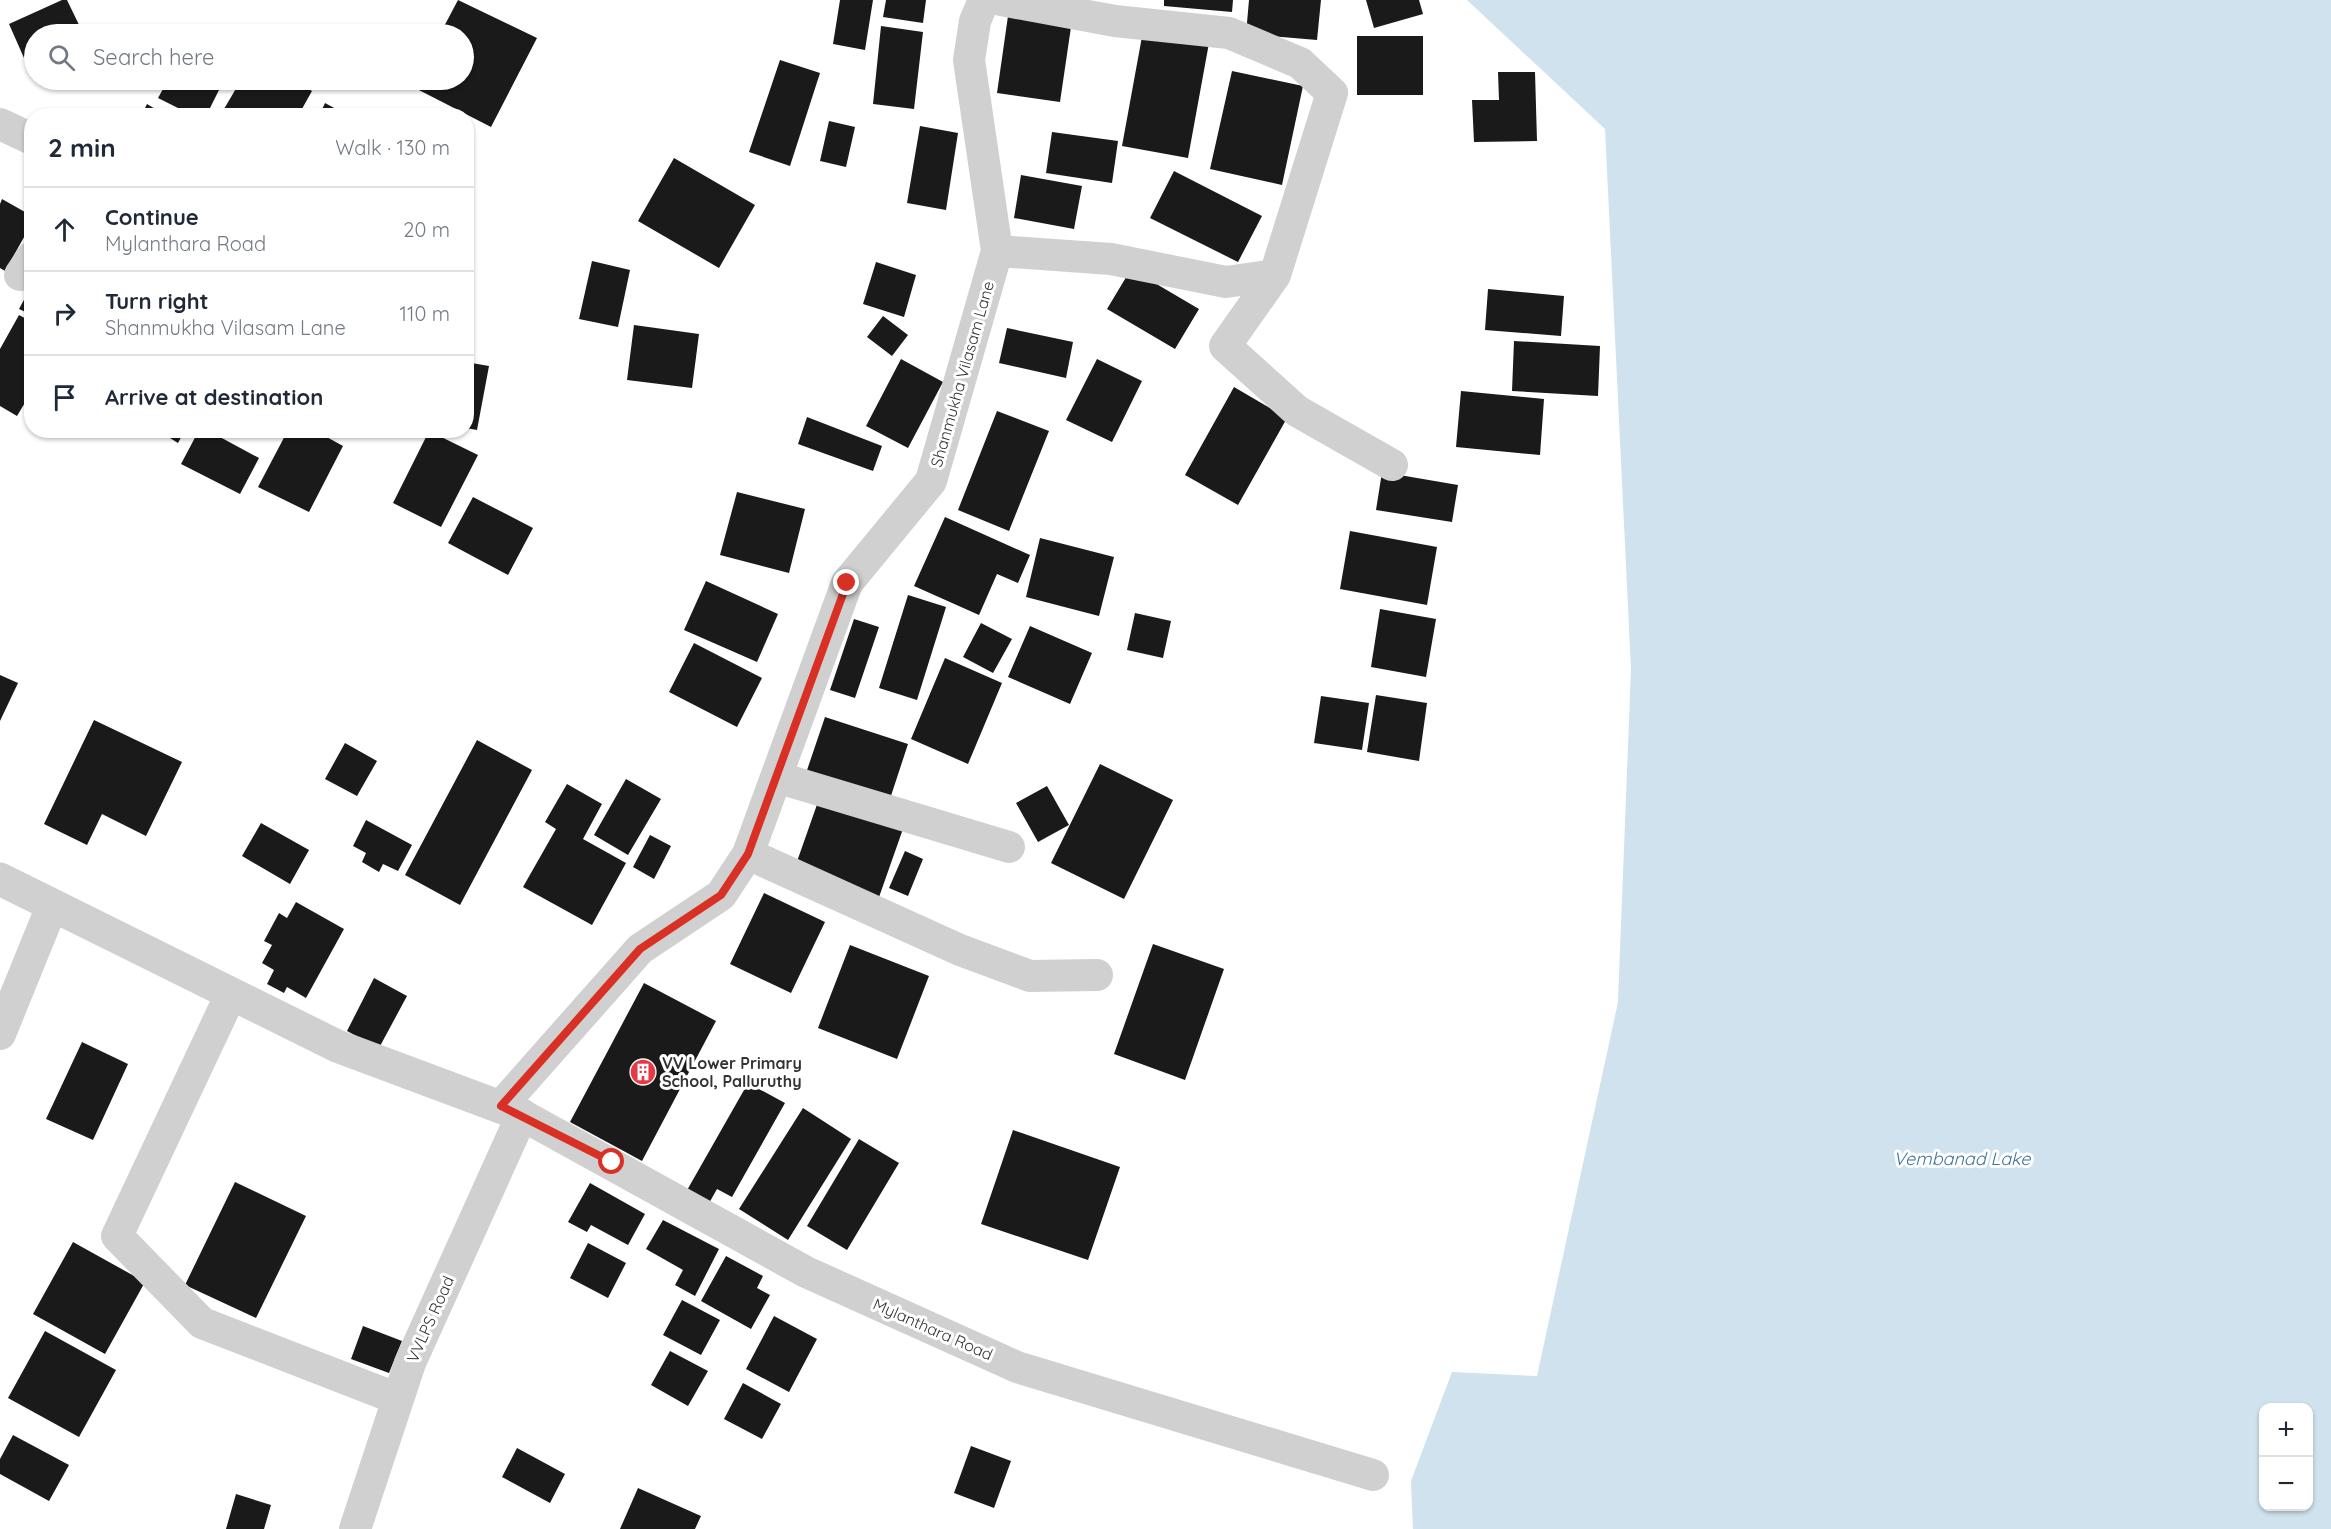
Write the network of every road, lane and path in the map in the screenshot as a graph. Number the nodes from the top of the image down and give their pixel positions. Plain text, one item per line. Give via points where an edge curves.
1 (984, 0) edge
2 (1001, 0) edge
3 (0, 124) edge
4 (24, 135) edge
5 (997, 251) junction
6 (1275, 275) junction
7 (1392, 465) dead end
8 (776, 777) junction
9 (1009, 847) dead end
10 (748, 854) junction
11 (0, 879) edge
12 (52, 906) junction
13 (1097, 975) dead end
14 (231, 994) junction
15 (0, 1034) edge
16 (512, 1110) junction
17 (398, 1400) junction
18 (1373, 1475) dead end
19 (355, 1529) edge

1 - 5 street, Shanmukha Vilasam Lane via 975,21 969,60
2 - 6 street via 1115,21 1229,33 1300,63 1332,93
3 - 4 street
5 - 6 street via 1111,259 1226,282
5 - 8 street, Shanmukha Vilasam Lane via 931,481 847,583
6 - 7 street via 1224,346 1297,411
8 - 9 street
8 - 10 street, Shanmukha Vilasam Lane
10 - 13 street via 960,950 1030,976
10 - 16 street, Shanmukha Vilasam Lane via 721,895 640,949
11 - 12 street
12 - 14 street
12 - 15 street
14 - 16 street via 337,1046
14 - 17 street via 117,1236 202,1323
16 - 17 street, VVLPS Road
16 - 18 street, Mylanthara Road via 806,1272 1017,1366
17 - 19 street, VVLPS Road

